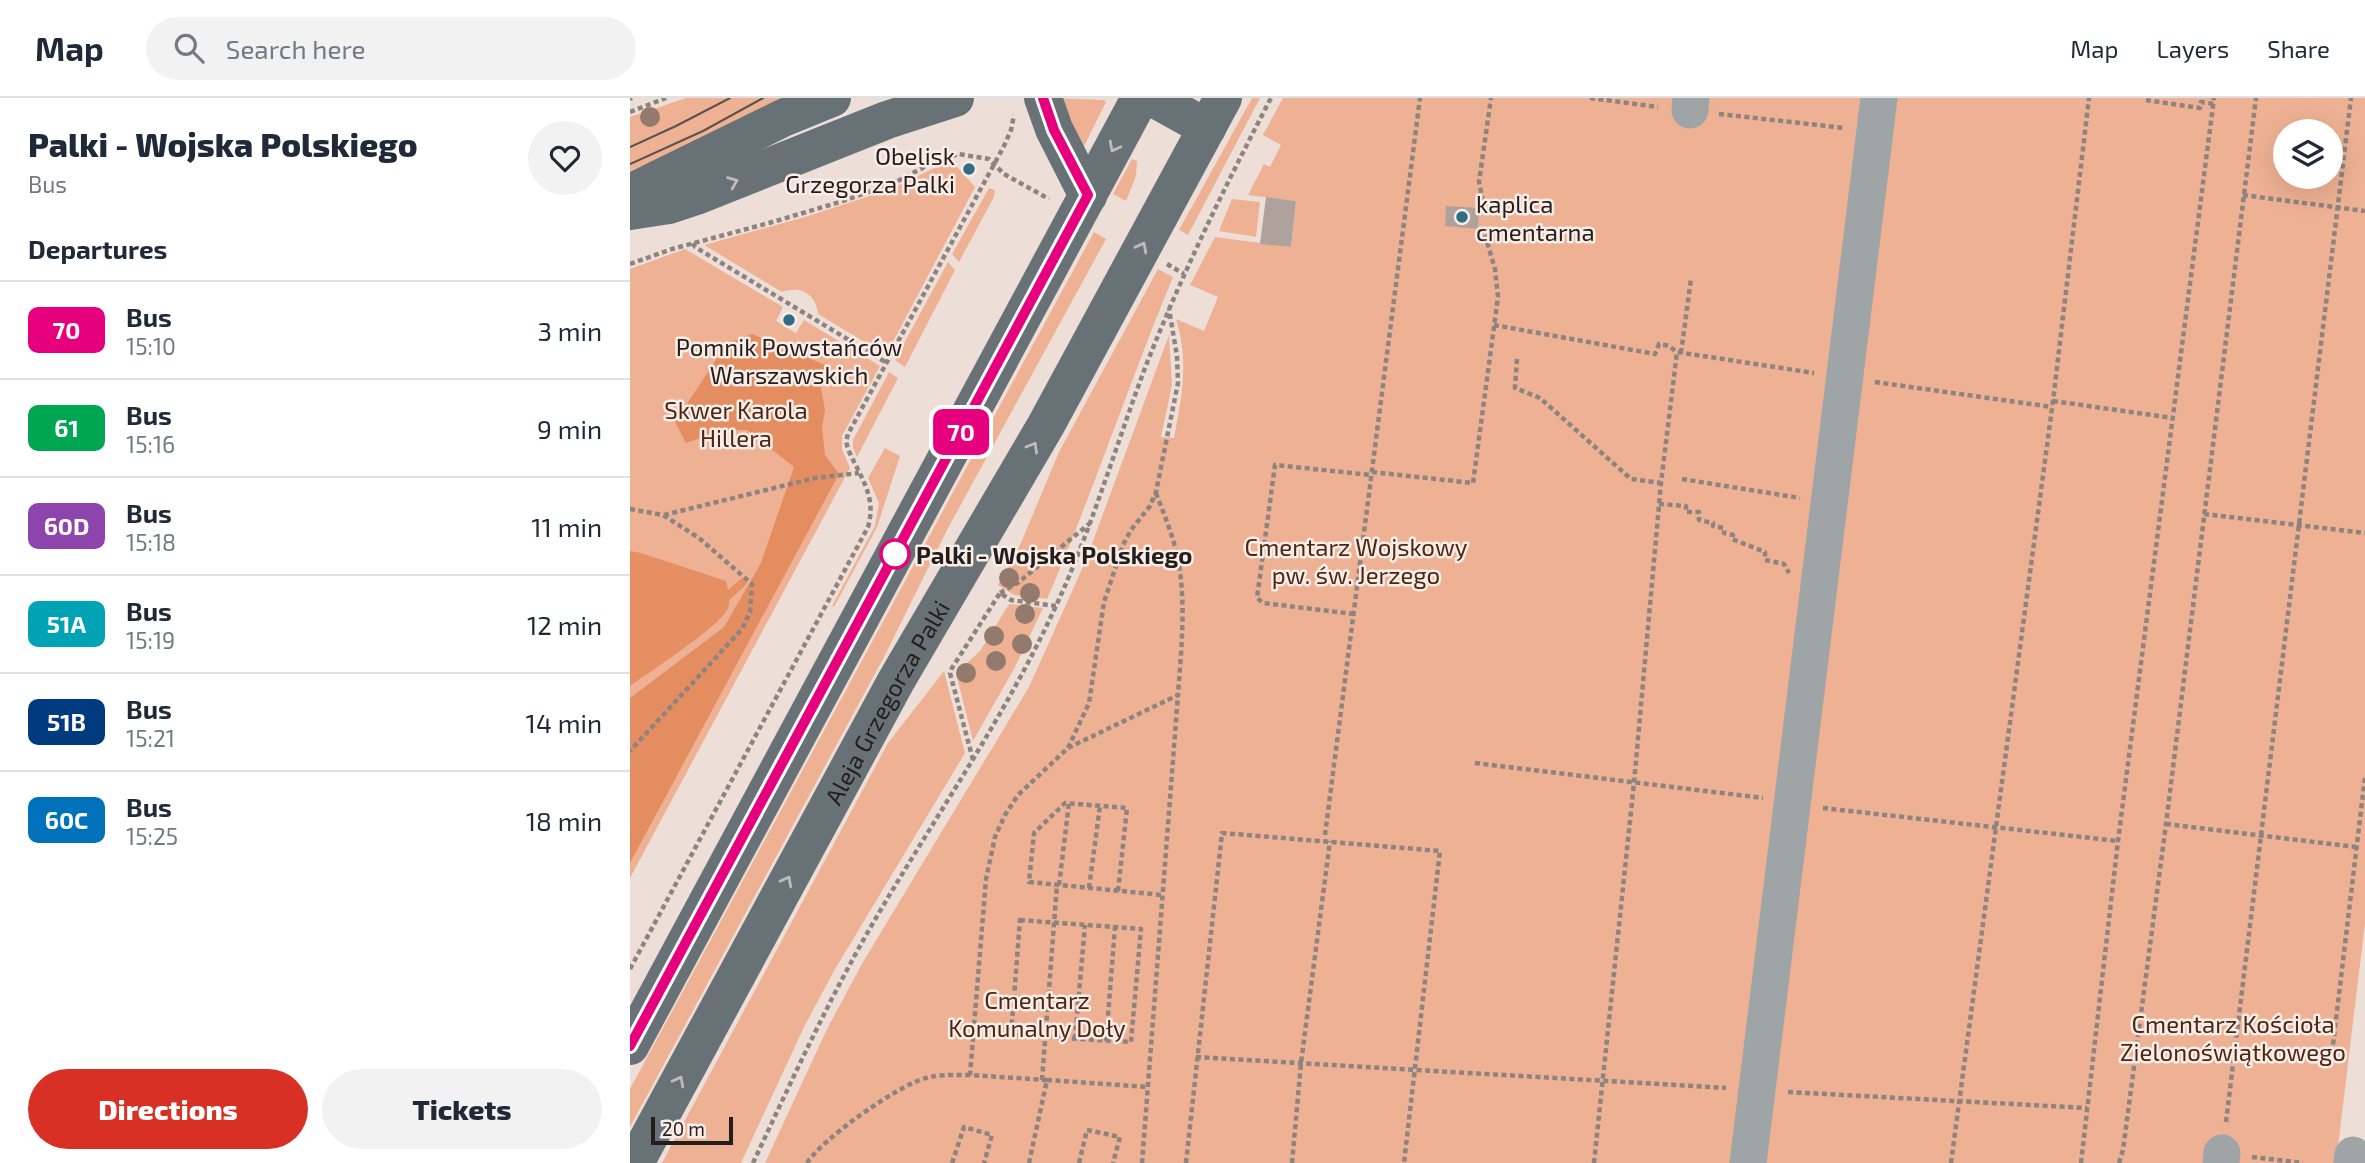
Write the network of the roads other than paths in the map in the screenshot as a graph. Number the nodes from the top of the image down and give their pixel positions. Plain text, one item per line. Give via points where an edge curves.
1 (832, 98) edge
2 (955, 98) edge
3 (1042, 98) edge
4 (1140, 98) edge
5 (1153, 98) edge
6 (1879, 98) edge
7 (1215, 113) edge
8 (630, 193) edge
9 (1073, 200) junction
10 (630, 211) edge
11 (630, 1046) edge
12 (635, 1163) edge
13 (1748, 1163) edge

1 - 8 main road
10 -> 2 main road via 696,197 887,120
3 - 9 main road
4 -> 9 main road
5 - 7 main road
6 - 13 street
12 -> 7 main road, Aleja Grzegorza Palki via 896,681 1046,425
9 - 11 main road

